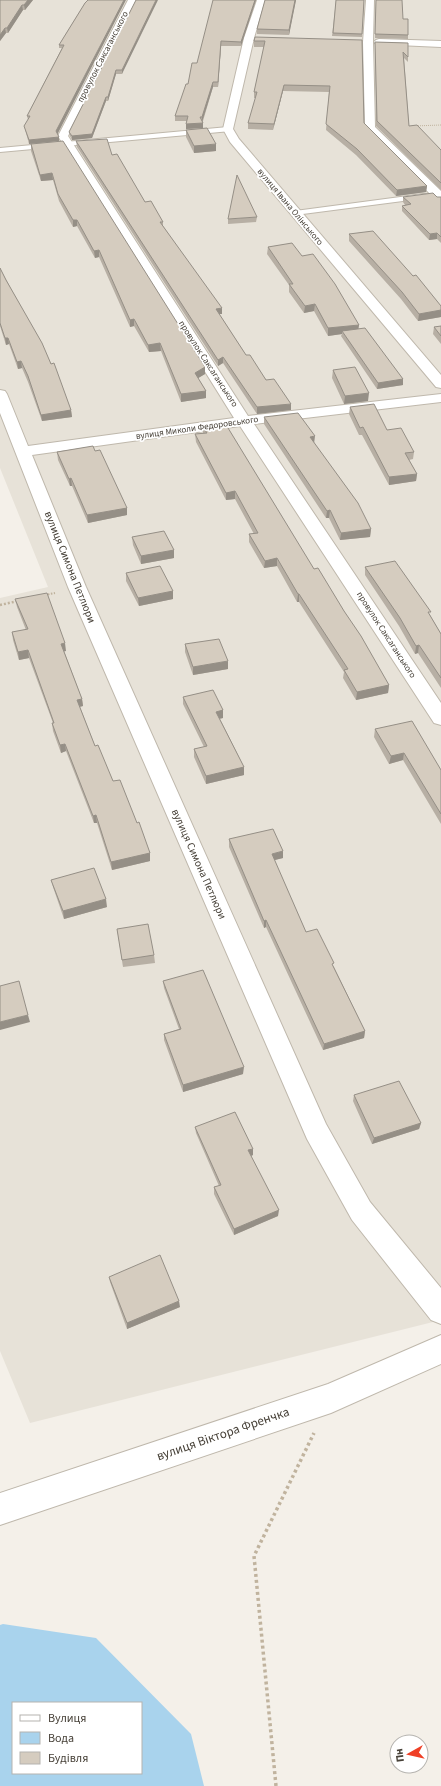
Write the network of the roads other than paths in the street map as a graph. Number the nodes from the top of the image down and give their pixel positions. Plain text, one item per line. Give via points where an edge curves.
1 (132, 0) edge
2 (261, 0) edge
3 (370, 0) edge
4 (364, 42) junction
5 (441, 44) edge
6 (228, 129) junction
7 (68, 144) junction
8 (0, 150) edge
9 (439, 196) edge
10 (295, 213) junction
11 (441, 384) edge
12 (0, 394) edge
13 (441, 398) edge
14 (244, 421) junction
15 (24, 451) junction
16 (441, 718) edge
17 (441, 1310) edge
18 (441, 1349) edge
19 (0, 1509) edge

1 - 7 street, провулок Саксаганського via 63,136
2 - 6 street
3 - 4 street
4 - 5 street
4 - 9 street via 370,128
6 - 7 lane
6 - 10 street, вулиця Івана Олінського via 234,140
7 - 8 lane
7 - 14 street, провулок Саксаганського
9 - 10 lane
10 - 11 street, вулиця Івана Олінського
12 - 15 street, вулиця Симона Петлюри
13 - 14 street, вулиця Миколи Федоровського
14 - 15 street, вулиця Миколи Федоровського
14 - 16 street, провулок Саксаганського
15 - 17 street, вулиця Симона Петлюри via 77,587 316,1131 361,1211
18 - 19 street, вулиця Віктора Френчка via 330,1398

